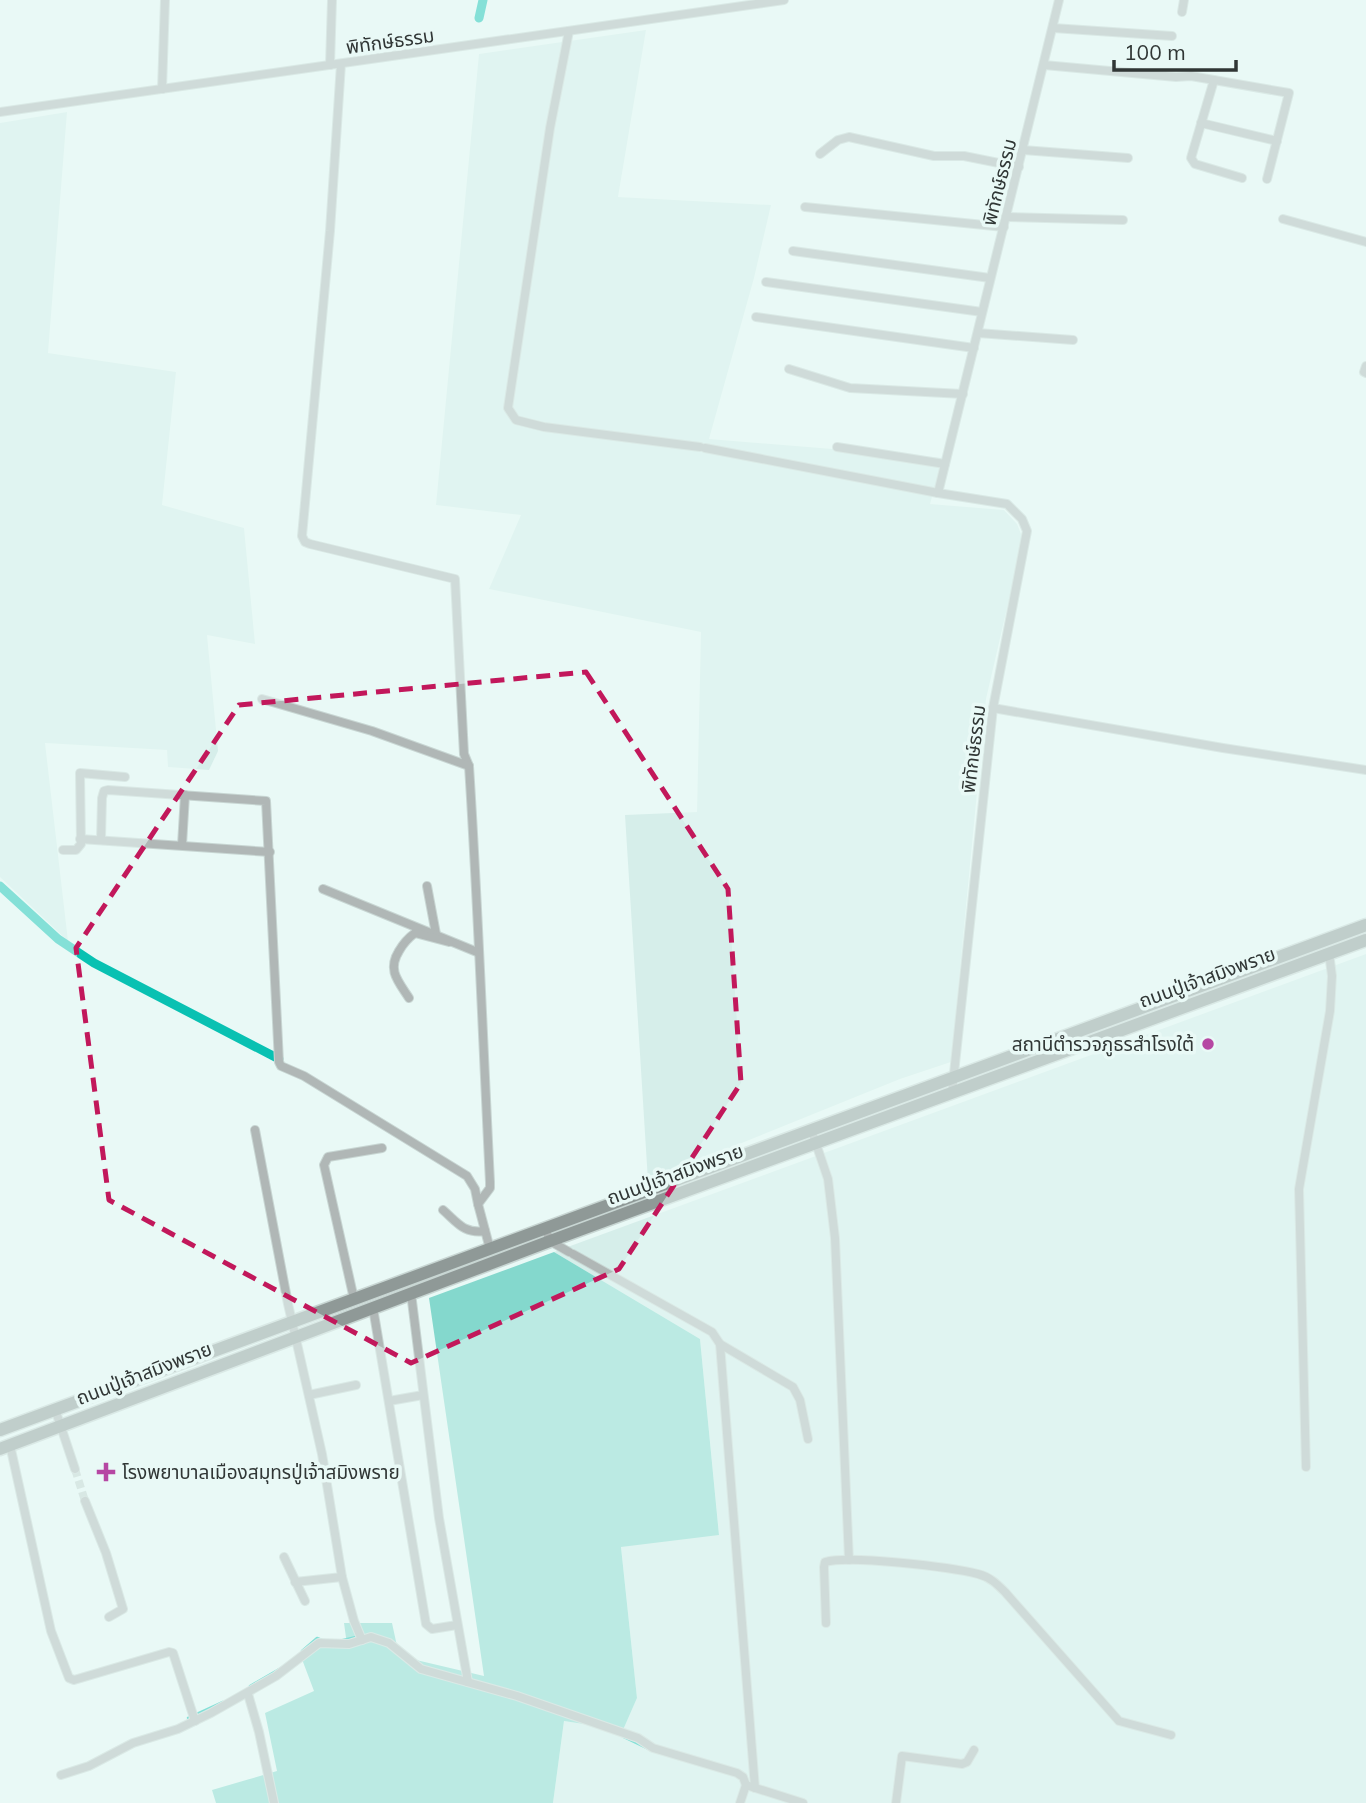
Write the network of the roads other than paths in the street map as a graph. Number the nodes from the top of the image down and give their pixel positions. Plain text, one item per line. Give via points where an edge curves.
1 (164, 0) edge
2 (332, 0) edge
3 (784, 0) edge
4 (1059, 0) edge
5 (1184, 0) edge
6 (727, 4) edge
7 (1182, 12) dead end
8 (1053, 28) junction
9 (569, 31) junction
10 (1172, 36) dead end
11 (341, 64) junction
12 (330, 65) junction
13 (1044, 65) junction
14 (1214, 80) junction
15 (162, 89) junction
16 (0, 112) edge
17 (1201, 123) junction
18 (1277, 141) junction
19 (1023, 150) junction
20 (820, 154) dead end
21 (1128, 158) dead end
22 (1019, 167) junction
23 (1242, 178) dead end
24 (1267, 179) dead end
25 (805, 207) dead end
26 (1007, 217) junction
27 (1283, 219) dead end
28 (1123, 220) dead end
29 (1004, 227) junction
30 (1366, 242) edge
31 (793, 251) dead end
32 (990, 278) junction
33 (766, 282) dead end
34 (982, 312) junction
35 (756, 317) dead end
36 (978, 333) junction
37 (1073, 340) dead end
38 (974, 348) junction
39 (1366, 366) edge
40 (789, 369) dead end
41 (1366, 373) edge
42 (963, 394) junction
43 (837, 447) dead end
44 (945, 464) junction
45 (938, 494) junction
46 (262, 699) dead end
47 (993, 708) junction
48 (468, 766) junction
49 (1366, 770) edge
50 (125, 777) dead end
51 (185, 795) junction
52 (80, 839) junction
53 (101, 839) junction
54 (181, 845) junction
55 (63, 850) dead end
56 (270, 852) junction
57 (427, 886) dead end
58 (323, 889) dead end
59 (1366, 925) edge
60 (436, 934) junction
61 (1366, 940) edge
62 (453, 941) junction
63 (1326, 947) junction
64 (477, 952) junction
65 (1196, 995) junction
66 (409, 998) dead end
67 (954, 1077) junction
68 (952, 1093) junction
69 (811, 1129) junction
70 (255, 1130) dead end
71 (816, 1142) junction
72 (382, 1147) dead end
73 (478, 1204) junction
74 (443, 1210) dead end
75 (485, 1231) junction
76 (547, 1235) junction
77 (490, 1249) junction
78 (411, 1293) junction
79 (354, 1299) junction
80 (373, 1308) junction
81 (292, 1322) junction
82 (296, 1337) junction
83 (720, 1344) junction
84 (356, 1385) dead end
85 (309, 1395) junction
86 (423, 1395) junction
87 (389, 1401) junction
88 (55, 1409) junction
89 (61, 1426) junction
90 (0, 1430) edge
91 (808, 1439) dead end
92 (5, 1447) edge
93 (1306, 1467) dead end
94 (75, 1469) tunnel mouth
95 (85, 1502) tunnel mouth
96 (284, 1557) dead end
97 (849, 1560) junction
98 (342, 1577) junction
99 (295, 1581) junction
100 (305, 1601) dead end
101 (109, 1617) dead end
102 (826, 1623) dead end
103 (457, 1625) junction
104 (362, 1636) junction
105 (467, 1678) junction
106 (248, 1694) junction
107 (194, 1718) junction
108 (1171, 1735) dead end
109 (974, 1749) dead end
110 (61, 1775) dead end
111 (750, 1786) junction
112 (274, 1803) edge
113 (740, 1803) edge
114 (803, 1803) edge
115 (896, 1803) edge

1 - 15 street
2 - 12 street
3 - 6 street, พิทักษ์ธรรม
4 - 8 street, พิทักษ์ธรรม
5 - 7 street
6 - 9 street, พิทักษ์ธรรม
8 - 10 street
8 - 13 street, พิทักษ์ธรรม
9 - 11 street, พิทักษ์ธรรม
9 - 45 street, พิทักษ์ธรรม via 508,408 516,420 703,448
11 - 12 street, พิทักษ์ธรรม
11 - 48 street via 302,536 310,544 455,579
12 - 15 street, พิทักษ์ธรรม
13 - 14 street
13 - 19 street, พิทักษ์ธรรม
14 - 17 street
14 - 18 street via 1289,93
15 - 16 street, พิทักษ์ธรรม
17 - 18 street
17 - 23 street via 1192,162
18 - 24 street
19 - 21 street
19 - 22 street, พิทักษ์ธรรม
20 - 22 street via 849,137 934,156 964,156
22 - 26 street, พิทักษ์ธรรม
25 - 29 street
26 - 28 street
26 - 29 street, พิทักษ์ธรรม
27 - 30 street
29 - 32 street, พิทักษ์ธรรม
31 - 32 street
32 - 34 street, พิทักษ์ธรรม
33 - 34 street
34 - 36 street, พิทักษ์ธรรม
35 - 38 street
36 - 37 street
36 - 38 street, พิทักษ์ธรรม
38 - 42 street, พิทักษ์ธรรม
39 - 41 street
40 - 42 street via 850,388
42 - 44 street, พิทักษ์ธรรม
43 - 44 street
44 - 45 street, พิทักษ์ธรรม
45 - 47 street, พิทักษ์ธรรม via 1007,505 1023,519 1027,530
46 - 48 street via 372,731
47 - 49 street
47 - 67 street, พิทักษ์ธรรม
48 - 64 street
50 - 52 street via 79,774
51 - 53 street via 104,791
51 - 54 street
51 - 56 street via 266,801
52 - 53 street
52 - 55 street via 79,848
53 - 54 street
54 - 56 street
56 - 73 street via 281,1066 467,1175
57 - 60 street
58 - 60 street
59 - 63 main road, ถนนปู่เจ้าสมิงพราย
60 - 62 street
61 - 63 main road, ถนนปู่เจ้าสมิงพราย
62 - 64 street
62 - 66 street via 415,933 407,940 392,970
63 - 65 main road, ถนนปู่เจ้าสมิงพราย
63 - 93 street via 1332,976 1330,1011 1299,1189
64 - 73 street via 491,1182
65 - 67 main road, ถนนปู่เจ้าสมิงพราย
65 - 68 main road, ถนนปู่เจ้าสมิงพราย
67 - 68 street, พิทักษ์ธรรม
67 - 69 main road, ถนนปู่เจ้าสมิงพราย
68 - 71 main road, ถนนปู่เจ้าสมิงพราย
69 - 71 street
69 - 76 main road, ถนนปู่เจ้าสมิงพราย
70 - 81 street
71 - 76 main road, ถนนปู่เจ้าสมิงพราย
71 - 97 street via 828,1179 835,1238
72 - 79 street via 340,1153 328,1157 324,1165
73 - 75 street
74 - 75 street via 466,1231
75 - 77 street
76 - 77 main road, ถนนปู่เจ้าสมิงพราย
76 - 78 main road, ถนนปู่เจ้าสมิงพราย
76 - 83 street via 712,1332
77 - 79 main road, ถนนปู่เจ้าสมิงพราย
78 - 80 main road, ถนนปู่เจ้าสมิงพราย
78 - 86 street
79 - 81 main road, ถนนปู่เจ้าสมิงพราย
80 - 82 main road, ถนนปู่เจ้าสมิงพราย
80 - 87 street
81 - 82 street
81 - 88 main road, ถนนปู่เจ้าสมิงพราย
82 - 85 street
82 - 89 main road, ถนนปู่เจ้าสมิงพราย
83 - 91 street via 793,1387
83 - 111 street
84 - 85 street
85 - 98 street
86 - 87 street
86 - 103 street
87 - 103 street via 426,1625 432,1629
88 - 89 street
88 - 90 main road, ถนนปู่เจ้าสมิงพราย
89 - 92 main road, ถนนปู่เจ้าสมิงพราย
89 - 94 street
92 - 107 street via 51,1631 69,1678 169,1652
95 - 101 street via 123,1609
96 - 99 street
97 - 102 street via 825,1562
97 - 108 street via 933,1567 993,1580 1119,1721
98 - 99 street
98 - 104 street
99 - 100 street
103 - 105 street
104 - 105 street via 384,1640 421,1669
104 - 106 street via 349,1644 319,1643
105 - 111 street via 638,1738 653,1748 737,1773
106 - 107 street
106 - 112 street
107 - 110 street
109 - 115 street via 962,1764 902,1756
111 - 113 street
111 - 114 street

